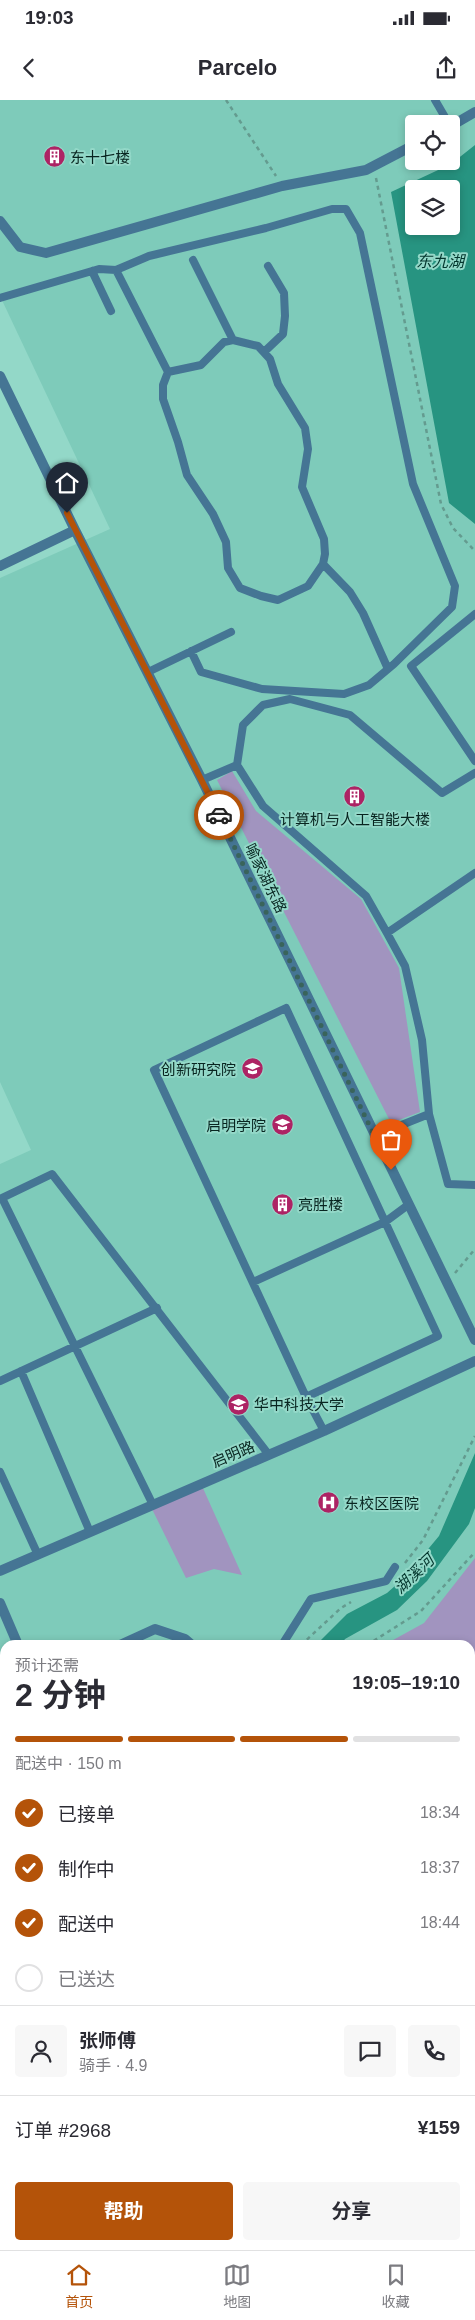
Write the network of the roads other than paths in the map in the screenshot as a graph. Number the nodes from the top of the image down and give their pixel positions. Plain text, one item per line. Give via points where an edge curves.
1 (435, 100) edge
2 (475, 112) edge
3 (444, 115) edge
4 (460, 120) edge
5 (405, 150) edge
6 (0, 221) edge
7 (193, 260) dead end
8 (268, 266) dead end
9 (116, 270) junction
10 (92, 271) junction
11 (0, 298) edge
12 (112, 311) dead end
13 (233, 340) junction
14 (264, 352) junction
15 (168, 372) junction
16 (0, 376) edge
17 (75, 530) junction
18 (324, 564) junction
19 (0, 566) edge
20 (475, 614) edge
21 (230, 632) dead end
22 (191, 652) junction
23 (388, 669) junction
24 (148, 672) junction
25 (475, 761) edge
26 (237, 765) junction
27 (475, 773) edge
28 (202, 780) junction
29 (475, 873) edge
30 (388, 933) junction
31 (429, 1114) junction
32 (374, 1136) junction
33 (475, 1185) edge
34 (1, 1198) edge
35 (408, 1205) junction
36 (385, 1222) junction
37 (252, 1282) junction
38 (157, 1308) junction
39 (475, 1340) edge
40 (76, 1346) junction
41 (475, 1361) edge
42 (21, 1371) junction
43 (0, 1381) edge
44 (306, 1397) junction
45 (324, 1431) junction
46 (269, 1455) junction
47 (0, 1472) edge
48 (153, 1505) junction
49 (90, 1532) junction
50 (38, 1555) junction
51 (397, 1568) road end
52 (0, 1571) edge
53 (0, 1603) edge
54 (16, 1640) edge
55 (131, 1640) edge
56 (186, 1640) edge
57 (285, 1640) edge

1 - 3 lane
2 - 4 street
5 - 6 street via 366,170 282,186 46,253 20,247
7 - 13 lane
8 - 14 lane via 284,293 285,316 283,334
9 - 10 lane
9 - 15 lane
9 - 23 lane via 149,256 332,209 346,209 360,233 413,484 455,586 452,607
10 - 11 lane
10 - 12 lane
13 - 14 lane via 248,342
13 - 15 lane via 224,342 201,365
14 - 18 lane via 308,439 302,487 324,539
15 - 18 lane via 163,385 163,399 186,476 213,514 226,542 228,568 240,588 278,600 308,586
16 - 17 street, 喻家湖东路
17 - 19 street
17 - 24 street, 喻家湖东路
18 - 23 lane via 364,613
20 - 25 lane via 411,666
21 - 22 lane
22 - 23 lane via 201,672 262,689 344,694 369,685
22 - 24 lane
24 - 28 street, 喻家湖东路
26 - 27 lane via 243,725 263,705 290,699 350,715 442,793
26 - 28 lane
26 - 30 lane via 263,806 366,896
28 - 32 street, 喻家湖东路
29 - 30 lane
30 - 31 lane via 405,966 422,1040
31 - 32 lane
31 - 33 lane via 448,1184
32 - 35 street, 喻家湖东路
34 - 38 lane via 52,1174
34 - 40 lane
35 - 36 lane
35 - 39 street, 喻家湖东路
36 - 37 lane
36 - 37 lane via 286,1008 154,1070
36 - 44 lane via 438,1336
37 - 44 lane
38 - 40 lane
38 - 46 lane
40 - 42 lane
40 - 48 lane
41 - 45 street, 启明路
42 - 43 lane
42 - 49 lane
44 - 45 lane
45 - 46 street, 启明路
46 - 48 street, 启明路
47 - 50 lane
48 - 49 street, 启明路
49 - 50 street, 启明路
50 - 52 street, 启明路
51 - 57 lane via 386,1581 312,1598
53 - 54 street
55 - 56 street via 155,1629

